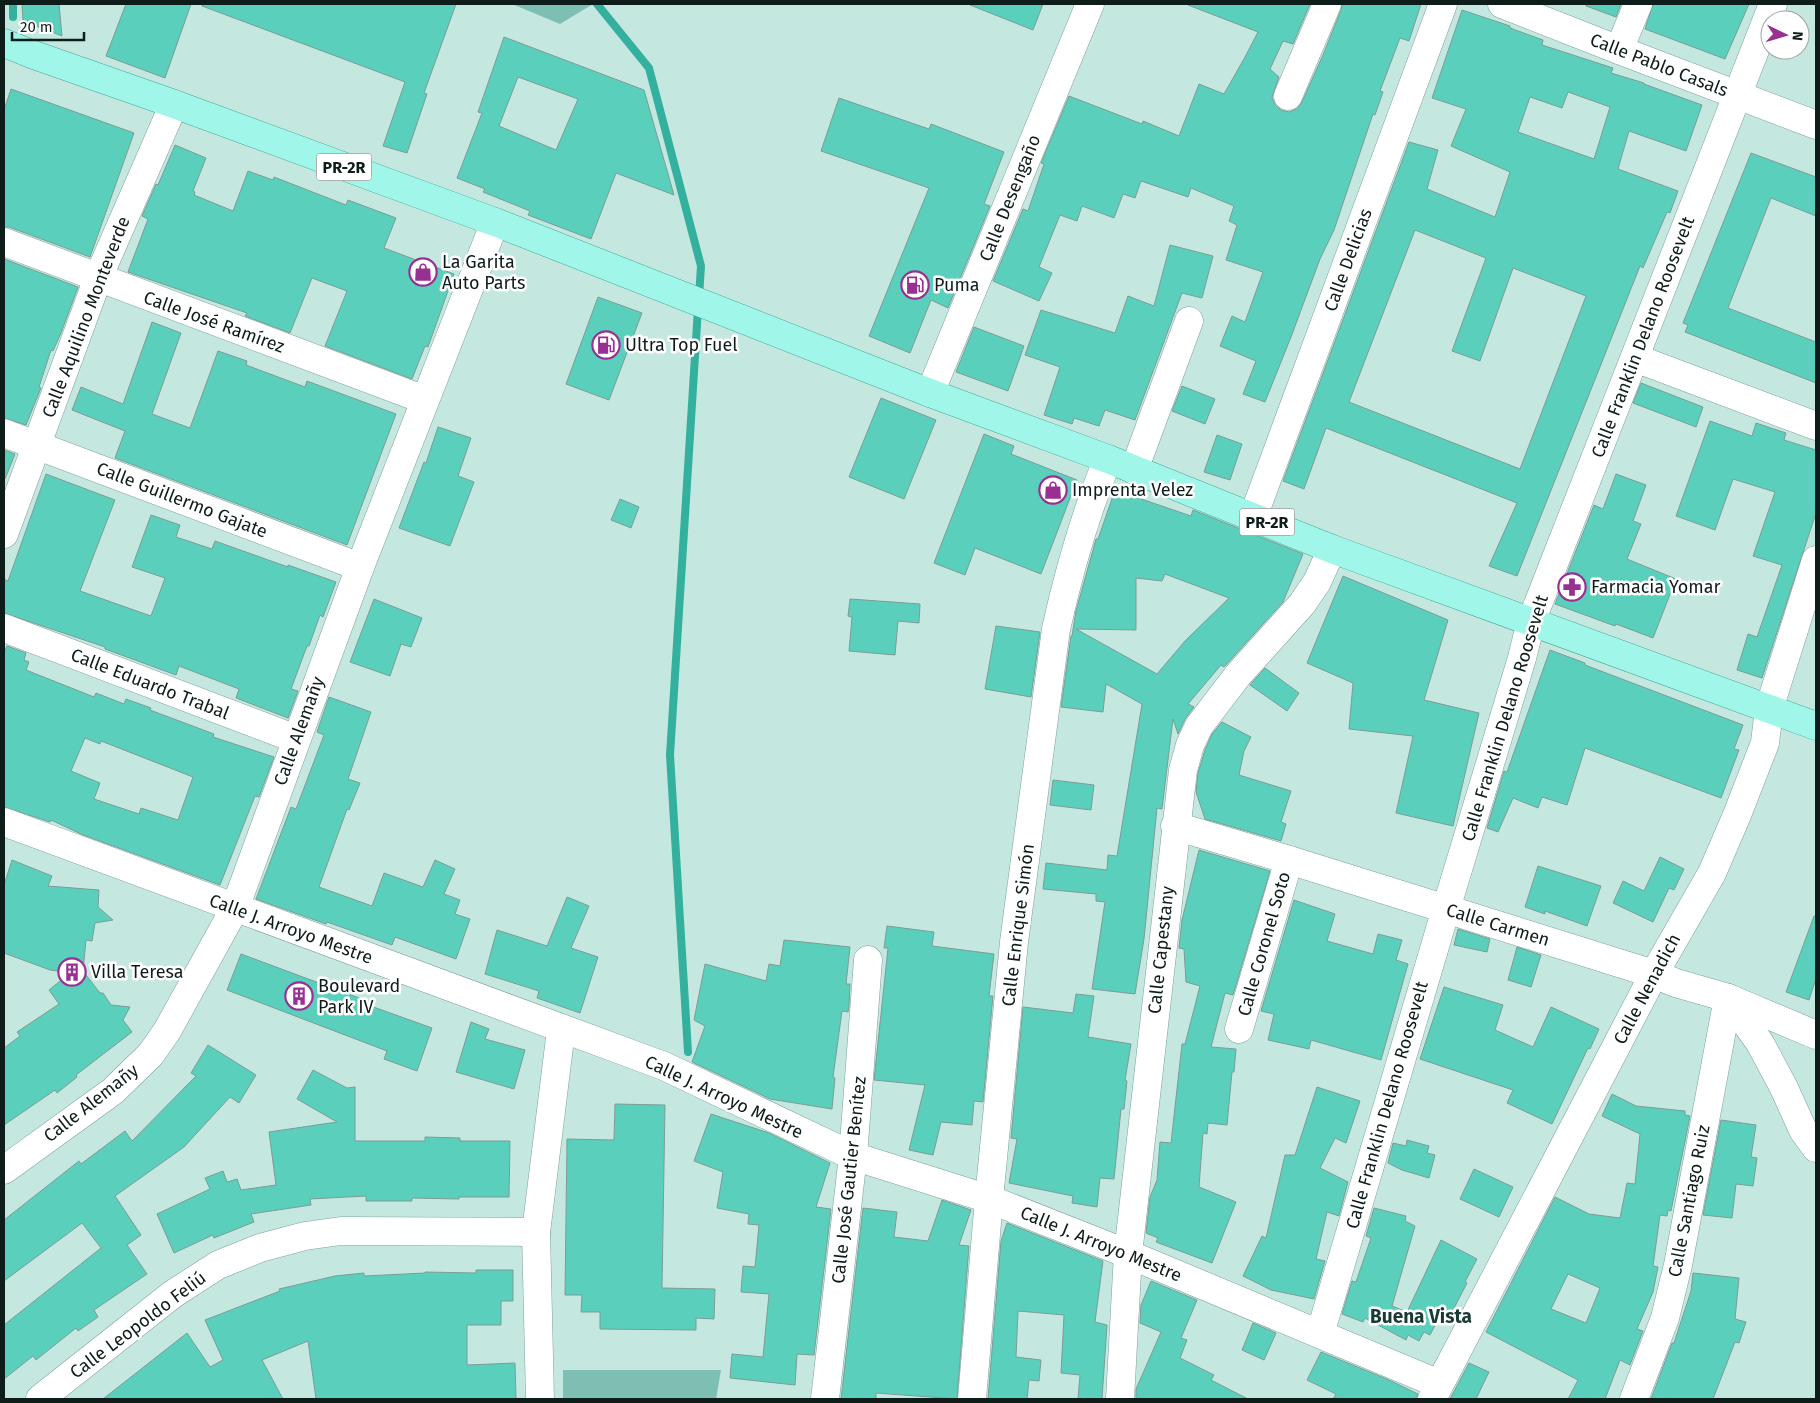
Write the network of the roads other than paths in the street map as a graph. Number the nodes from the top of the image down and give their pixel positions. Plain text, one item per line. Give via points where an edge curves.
1 (1090, 4) edge
2 (1327, 4) edge
3 (1443, 4) edge
4 (1502, 4) edge
5 (1638, 4) edge
6 (1773, 4) edge
7 (4, 43) edge
8 (1619, 50) junction
9 (1738, 94) junction
10 (1288, 96) dead end
11 (174, 104) junction
12 (1816, 125) edge
13 (495, 222) junction
14 (4, 242) edge
15 (98, 278) junction
16 (1189, 321) dead end
17 (1635, 358) junction
18 (930, 392) junction
19 (425, 400) junction
20 (1816, 426) edge
21 (4, 433) edge
22 (36, 445) junction
23 (1108, 459) junction
24 (1134, 470) junction
25 (1253, 516) junction
26 (4, 534) edge
27 (1332, 549) junction
28 (1816, 560) edge
29 (360, 567) junction
30 (1531, 622) junction
31 (4, 628) edge
32 (1769, 709) junction
33 (1816, 726) edge
34 (296, 739) junction
35 (4, 822) edge
36 (1175, 826) junction
37 (1289, 860) junction
38 (235, 908) junction
39 (1446, 909) junction
40 (868, 960) dead end
41 (1654, 974) junction
42 (1728, 998) junction
43 (1239, 1029) dead end
44 (561, 1030) junction
45 (1816, 1036) edge
46 (1816, 1148) edge
47 (853, 1156) junction
48 (4, 1170) edge
49 (988, 1199) junction
50 (536, 1232) junction
51 (1128, 1254) junction
52 (1320, 1334) junction
53 (1436, 1392) edge
54 (40, 1399) edge
55 (540, 1399) edge
56 (825, 1399) edge
57 (972, 1399) edge
58 (1120, 1399) edge
59 (1634, 1399) edge

1 - 18 street, Calle Desengaño
2 - 10 street
3 - 25 street, Calle Delicias
4 - 8 street, Calle Pablo Casals
5 - 8 street
6 - 9 street, Calle Franklin Delano Roosevelt
7 - 11 main road, PR-2R
8 - 9 street, Calle Pablo Casals
9 - 12 street, Calle Pablo Casals
9 - 17 street, Calle Franklin Delano Roosevelt
11 - 13 main road, PR-2R
11 - 15 street, Calle Aquilino Monteverde
13 - 18 main road, PR-2R
13 - 19 street, Calle Alemañy
14 - 15 street, Calle José Ramírez
15 - 19 street, Calle José Ramírez
15 - 22 street, Calle Aquilino Monteverde
16 - 24 street
17 - 20 street
17 - 30 street, Calle Franklin Delano Roosevelt
18 - 23 main road, PR-2R
19 - 29 street, Calle Alemañy
21 - 22 street, Calle Guillermo Gajate
22 - 26 street, Calle Aquilino Monteverde
22 - 29 street, Calle Guillermo Gajate
23 - 24 main road, PR-2R
23 - 49 street, Calle Enrique Simón via 1067,580 1056,629 1014,942
24 - 25 main road, PR-2R
25 - 27 main road, PR-2R
27 - 30 main road, PR-2R
27 - 36 street, Calle Capestany via 1317,582 1302,604 1238,675 1199,726 1183,770
28 - 32 street, Calle Nenadich
29 - 34 street, Calle Alemañy
30 - 32 main road, PR-2R
30 - 39 street, Calle Franklin Delano Roosevelt via 1520,668
31 - 34 street, Calle Eduardo Trabal
32 - 33 main road, PR-2R
32 - 41 street, Calle Nenadich via 1765,743 1738,815 1712,873
34 - 38 street, Calle Alemañy
35 - 38 street, Calle J. Arroyo Mestre
36 - 37 street, Calle Carmen
36 - 51 street, Calle Capestany
37 - 39 street, Calle Carmen
37 - 43 street, Calle Coronel Soto
38 - 44 street, Calle J. Arroyo Mestre
38 - 48 street, Calle Alemañy via 167,1031 150,1054 113,1091
39 - 41 street, Calle Carmen
39 - 52 street, Calle Franklin Delano Roosevelt
40 - 47 street, Calle José Gautier Benítez
41 - 42 street, Calle Carmen
41 - 53 street, Calle Nenadich
42 - 45 street, Calle Carmen
42 - 46 street via 1760,1043 1803,1130
42 - 59 street, Calle Santiago Ruiz via 1678,1265 1665,1318
44 - 47 street, Calle J. Arroyo Mestre via 664,1066
44 - 50 street
47 - 49 street, Calle J. Arroyo Mestre
47 - 56 street, Calle José Gautier Benítez
49 - 51 street, Calle J. Arroyo Mestre
49 - 57 street, Calle Enrique Simón
50 - 54 street, Calle Leopoldo Feliú via 341,1231 304,1236 260,1248 218,1265 173,1294
50 - 55 street
51 - 52 street, Calle J. Arroyo Mestre
51 - 58 street, Calle Capestany
52 - 53 street, Calle J. Arroyo Mestre

